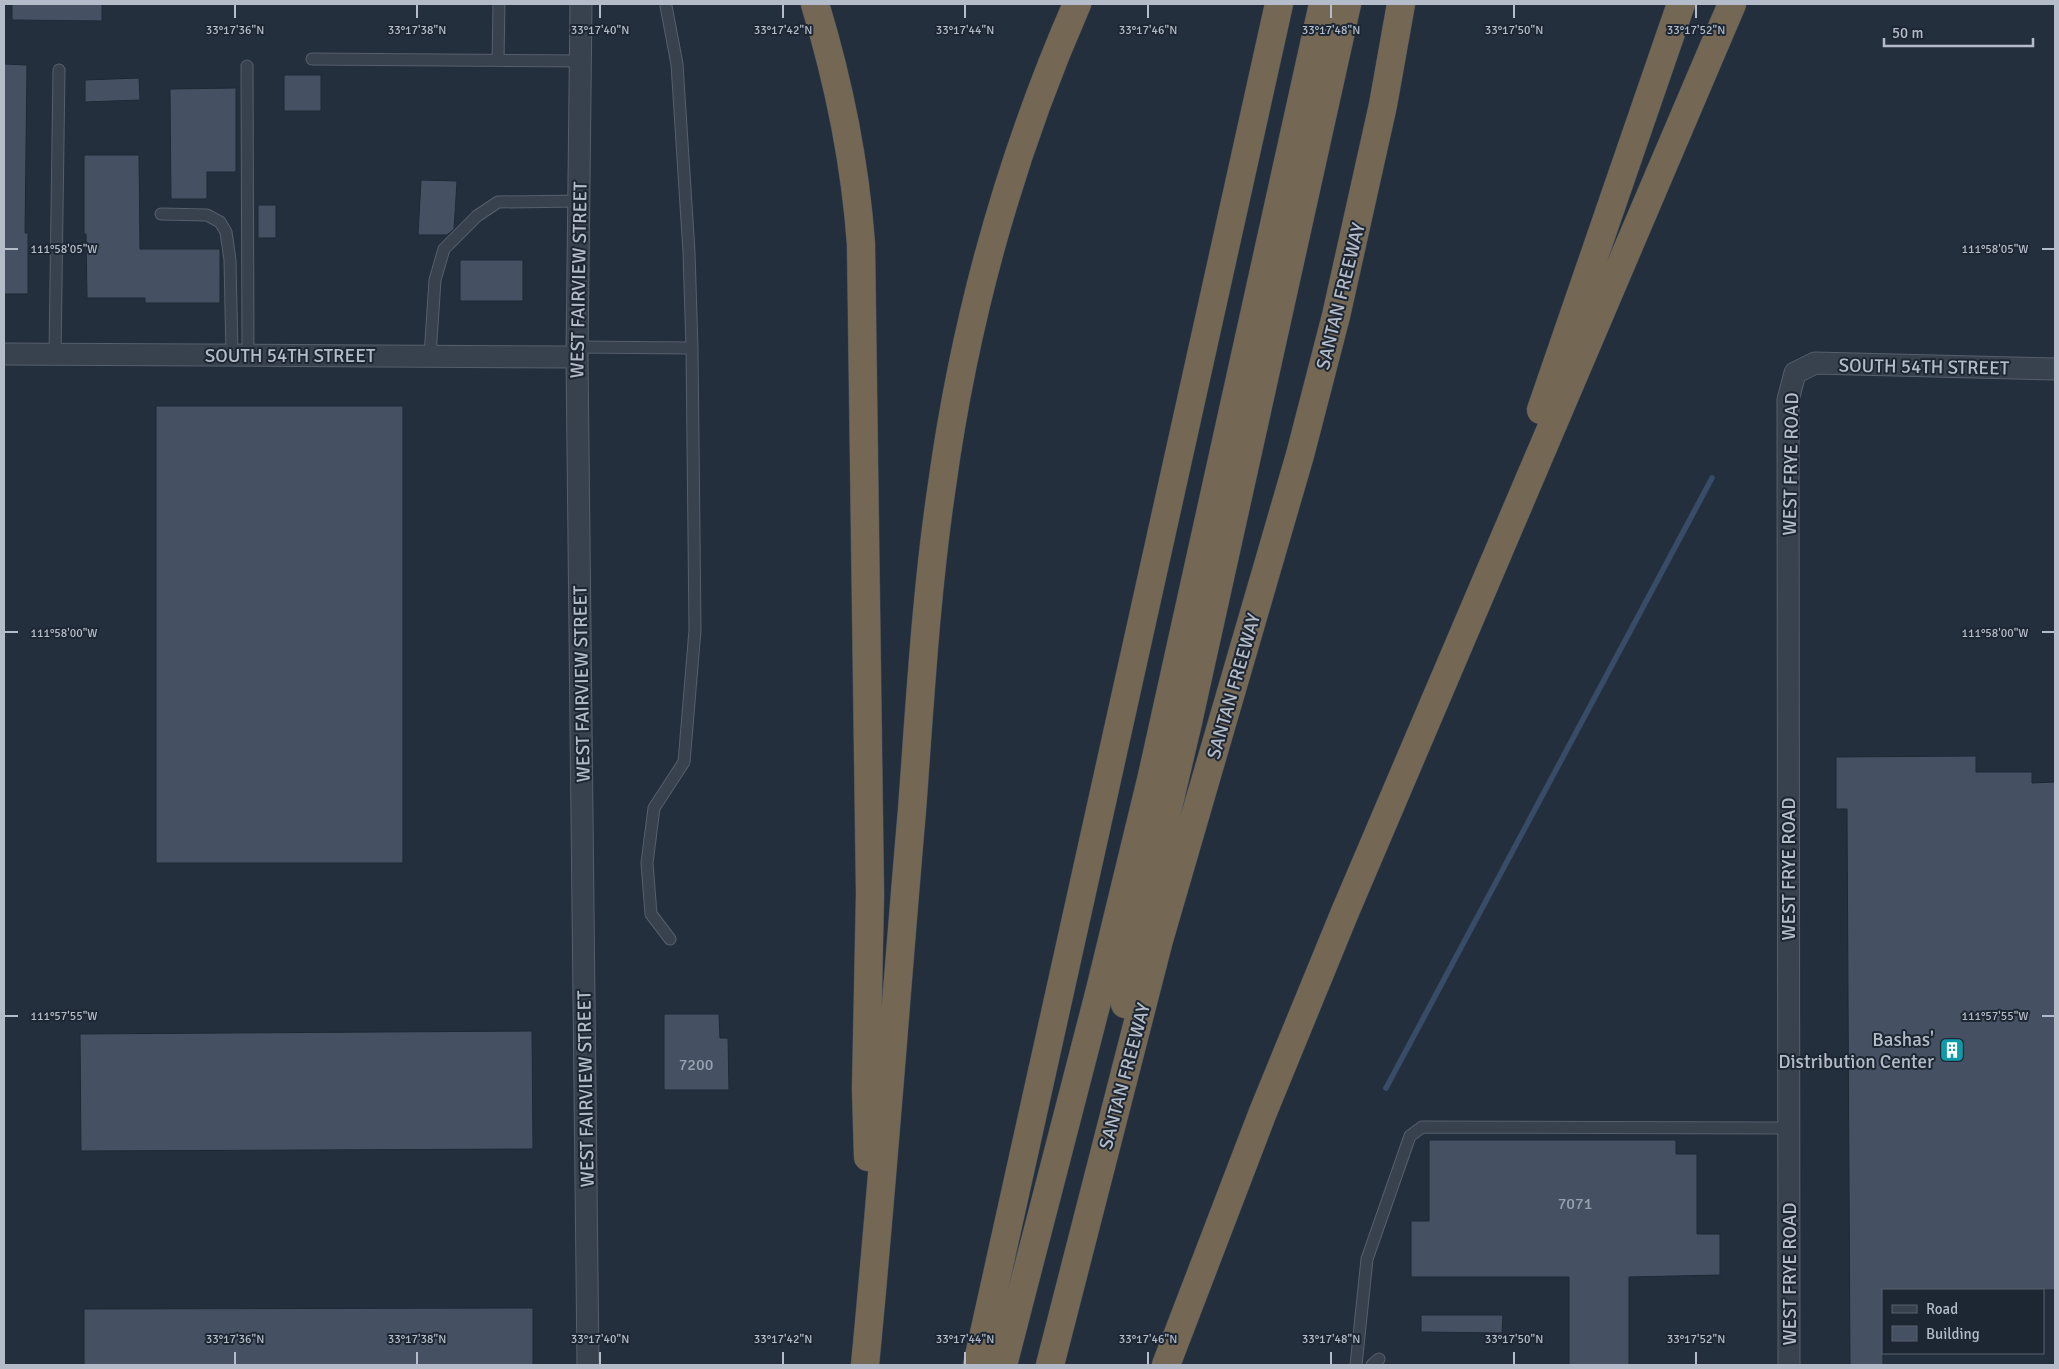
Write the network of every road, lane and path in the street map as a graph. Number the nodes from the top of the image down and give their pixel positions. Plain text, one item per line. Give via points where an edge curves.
1 (499, 4) edge
2 (581, 4) edge
3 (815, 4) edge
4 (1077, 4) edge
5 (1279, 4) edge
6 (1323, 4) edge
7 (1347, 4) edge
8 (1401, 4) edge
9 (1681, 4) edge
10 (1732, 4) edge
11 (666, 6) dead end
12 (312, 58) dead end
13 (498, 60) junction
14 (580, 61) junction
15 (247, 66) dead end
16 (59, 70) dead end
17 (579, 201) junction
18 (161, 214) dead end
19 (692, 348) junction
20 (577, 352) junction
21 (4, 354) edge
22 (55, 355) junction
23 (240, 355) junction
24 (430, 356) junction
25 (2055, 369) edge
26 (1795, 373) joint
27 (1503, 541) junction
28 (670, 939) dead end
29 (1788, 1128) junction
30 (1077, 1253) junction
31 (872, 1296) junction
32 (588, 1365) edge
33 (865, 1365) edge
34 (977, 1365) edge
35 (1003, 1365) edge
36 (1050, 1365) edge
37 (1166, 1365) edge
38 (1356, 1365) edge
39 (1789, 1365) edge

1 - 13 lane
2 - 14 street, WEST FAIRVIEW STREET
3 - 31 highway via 845,120 861,244 870,886 866,1089
4 - 31 highway via 1051,67 1004,204 967,343 946,452 929,596
5 - 34 highway
6 - 35 highway via 1152,776
7 - 30 highway via 1138,936
8 - 30 highway, SANTAN FREEWAY via 1359,220 1325,360 1159,940
9 - 27 highway via 1541,408
10 - 27 highway
11 - 19 lane via 677,64
12 - 13 lane
13 - 14 lane
14 - 17 street, WEST FAIRVIEW STREET
15 - 23 lane
16 - 22 lane
17 - 20 street, WEST FAIRVIEW STREET
17 - 24 lane via 498,202 477,216 444,249 435,280
18 - 23 lane via 207,215 220,222 226,232
19 - 20 lane
19 - 28 lane via 695,630 684,762 654,808 647,863 651,914
20 - 24 street, SOUTH 54TH STREET
20 - 32 street, WEST FAIRVIEW STREET
21 - 22 street, SOUTH 54TH STREET
22 - 23 street, SOUTH 54TH STREET
23 - 24 street, SOUTH 54TH STREET
25 - 26 street, SOUTH 54TH STREET via 1815,363
26 - 29 street, WEST FRYE ROAD via 1788,400
27 - 37 highway via 1307,1002
29 - 38 lane via 1422,1127 1410,1136 1368,1259
29 - 39 street, WEST FRYE ROAD
30 - 36 highway, SANTAN FREEWAY
31 - 33 highway

